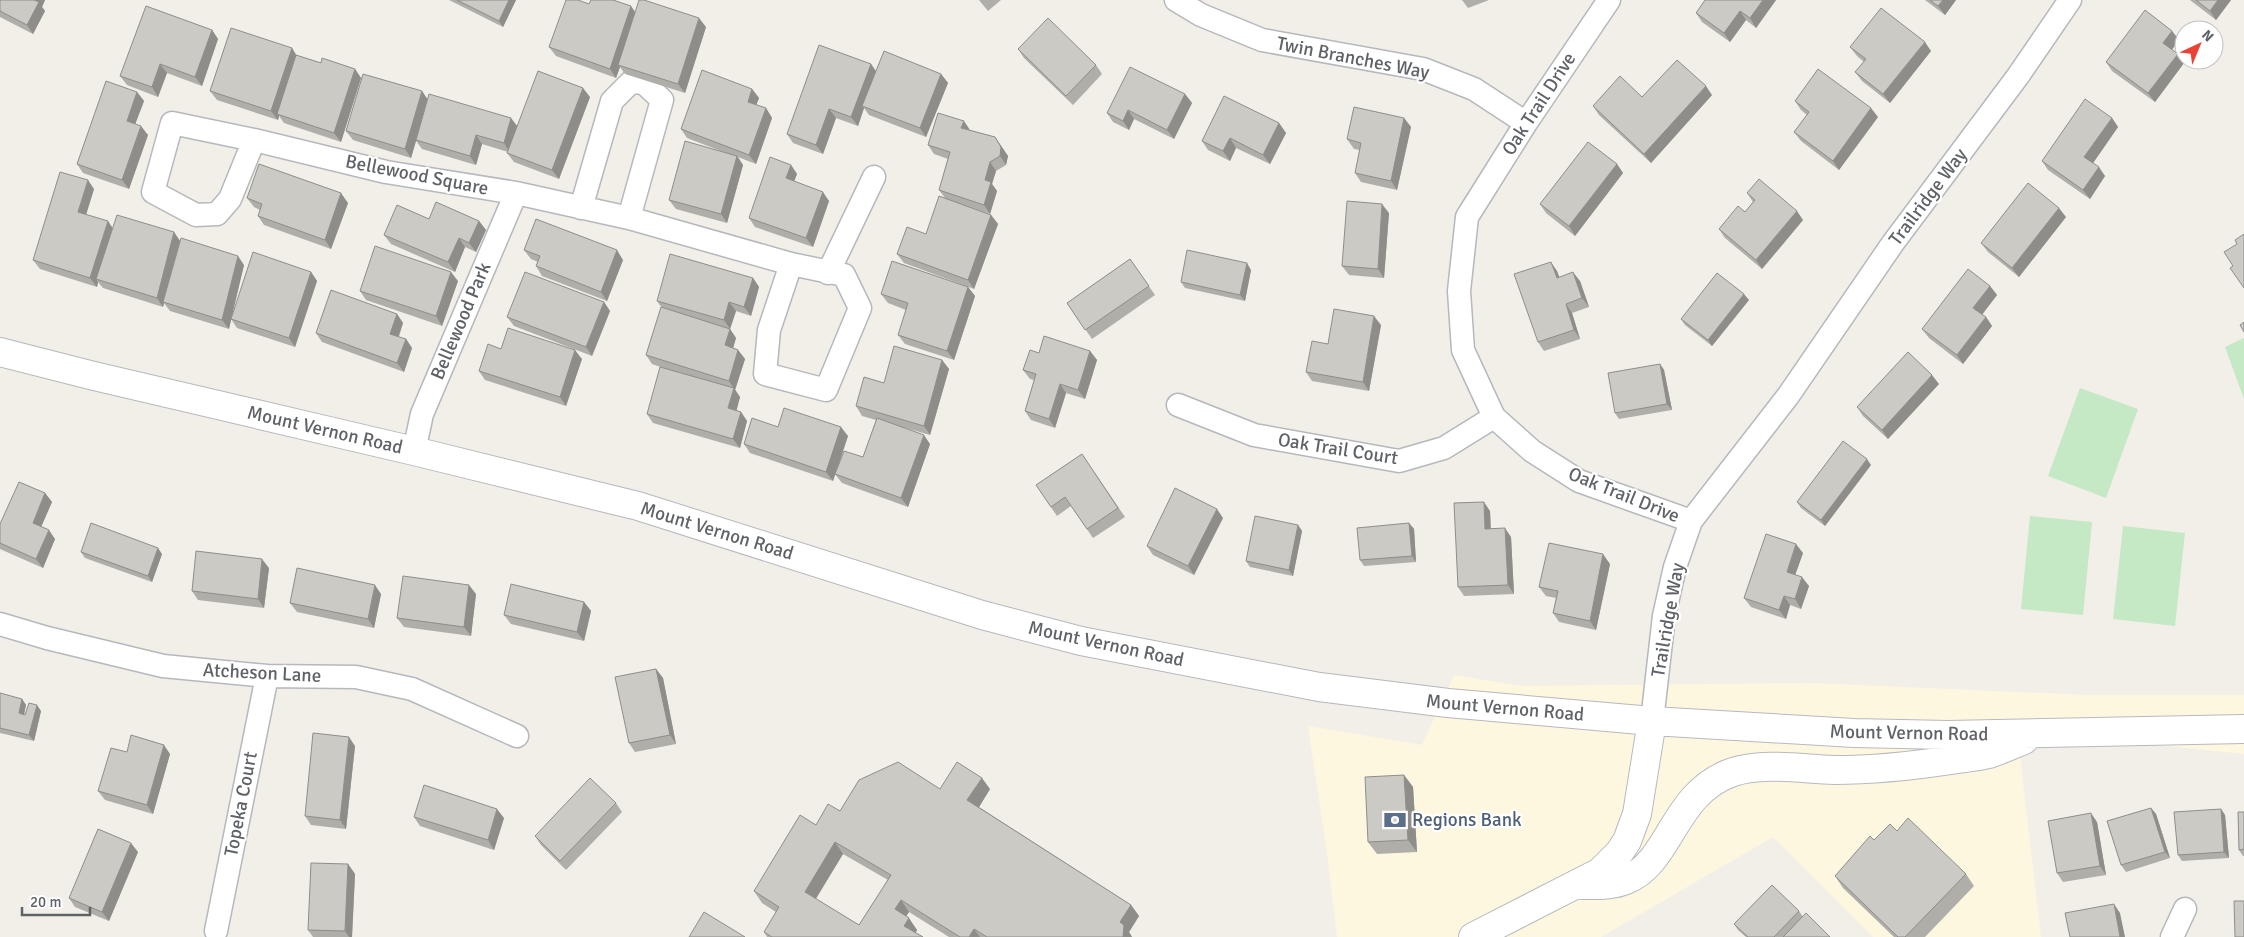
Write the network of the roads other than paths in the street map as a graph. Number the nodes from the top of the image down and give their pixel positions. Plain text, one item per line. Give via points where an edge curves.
1 (1176, 0) edge
2 (1609, 0) edge
3 (2070, 0) edge
4 (1526, 123) junction
5 (254, 140) junction
6 (874, 177) dead end
7 (516, 193) junction
8 (581, 208) junction
9 (629, 218) junction
10 (791, 264) junction
11 (828, 273) junction
12 (0, 352) edge
13 (1788, 396) joint
14 (1178, 405) dead end
15 (1494, 417) junction
16 (414, 451) junction
17 (1691, 521) junction
18 (0, 624) edge
19 (267, 676) junction
20 (1652, 721) junction
21 (2244, 729) edge
22 (2040, 734) junction
23 (518, 736) dead end
24 (1577, 885) junction
25 (2185, 909) dead end
26 (216, 932) dead end
27 (1473, 937) edge
28 (2172, 937) edge

1 - 4 street, Twin Branches Way via 1201,15 1262,40 1423,69 1474,89
2 - 4 street, Oak Trail Drive
3 - 13 street, Trailridge Way via 2018,76 1893,243
4 - 15 street, Oak Trail Drive via 1467,217 1459,291 1463,350
5 - 5 street, Bellewood Square via 230,199 217,214 196,215 153,192 172,123
5 - 7 street, Bellewood Square via 386,172
6 - 11 street
7 - 8 street, Bellewood Square
7 - 16 street, Bellewood Park via 422,414
8 - 9 street, Bellewood Square
8 - 9 street via 612,101 631,82 644,83 662,100
9 - 10 street, Bellewood Square
10 - 11 street, Bellewood Square
10 - 11 street, Bellewood Square via 769,330 765,374 826,390 860,308 844,275
12 - 16 street, Mount Vernon Road
13 - 17 street, Oak Trail Drive
14 - 15 street, Oak Trail Court via 1254,436 1400,461 1444,448
15 - 17 street, Oak Trail Drive via 1532,451 1579,481
16 - 20 street, Mount Vernon Road via 638,506 982,615 1081,640 1319,687 1448,704
17 - 20 street, Trailridge Way via 1675,567 1666,608
18 - 19 street, Atcheson Lane via 163,666
19 - 23 street, Atcheson Lane via 356,677 412,689
19 - 26 street, Topeka Court
20 - 22 street, Mount Vernon Road via 1854,733
20 - 24 street via 1637,814 1627,840 1611,863
21 - 22 street, Mount Vernon Road
22 - 24 street via 1987,754 1902,768 1758,768 1732,772 1716,779 1691,800 1650,863 1638,874 1609,884
24 - 27 street
25 - 28 street

